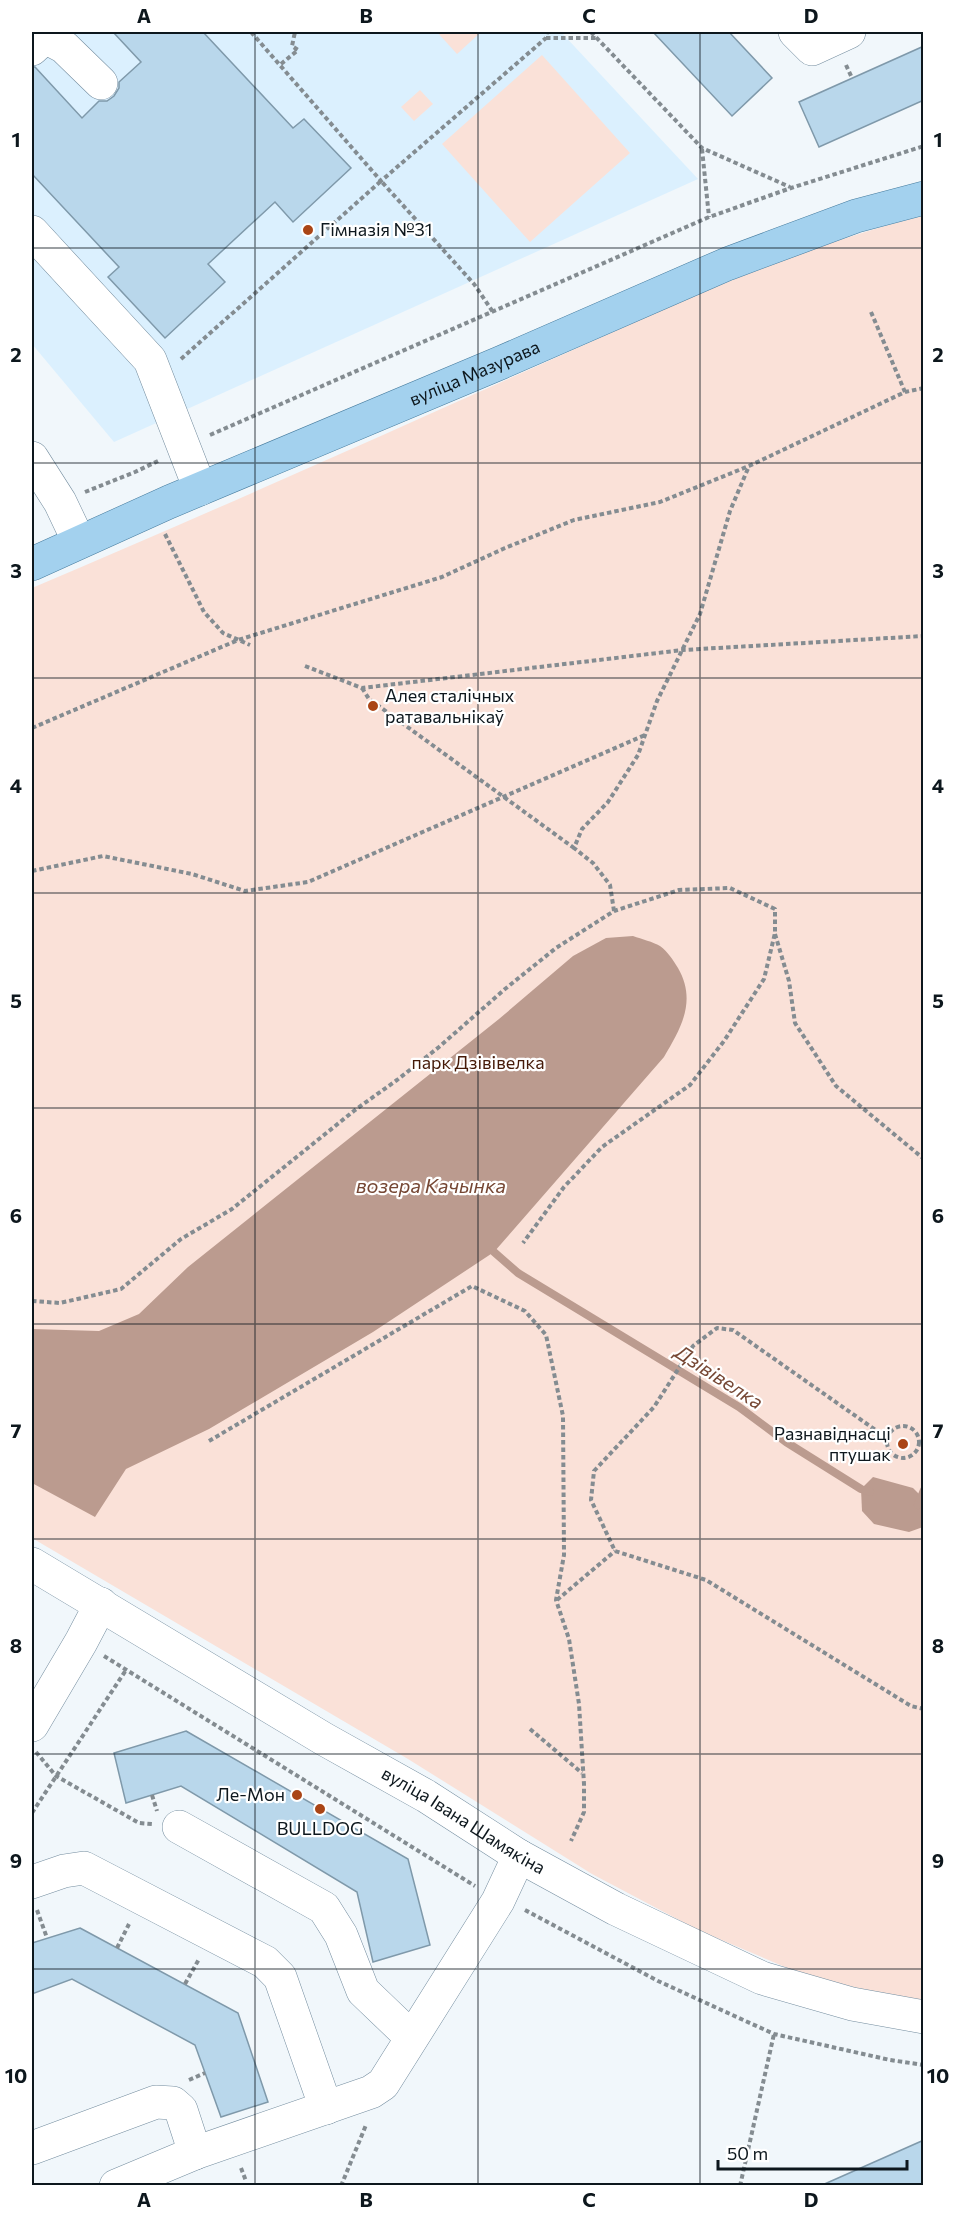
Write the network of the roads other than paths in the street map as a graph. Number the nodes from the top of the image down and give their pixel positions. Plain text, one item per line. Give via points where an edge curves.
1 (795, 32) edge
2 (849, 32) edge
3 (32, 49) edge
4 (101, 83) dead end
5 (924, 198) edge
6 (32, 232) edge
7 (32, 458) edge
8 (200, 489) junction
9 (79, 542) junction
10 (32, 564) edge
11 (32, 1564) edge
12 (101, 1604) junction
13 (42, 1682) edge
14 (32, 1725) edge
15 (179, 1827) road end
16 (519, 1856) junction
17 (33, 1894) edge
18 (924, 2017) edge
19 (411, 2037) junction
20 (326, 2108) junction
21 (32, 2148) edge
22 (195, 2153) junction
23 (116, 2186) edge

1 - 2 street via 812,49
3 - 4 street via 45,37 64,47
5 - 8 main road, вуліца Мазурава via 856,216 728,264
6 - 8 street via 150,360
7 - 9 street
8 - 9 main road, вуліца Мазурава
9 - 10 main road, вуліца Мазурава
11 - 12 street, вуліца Івана Шамякіна
12 - 13 street via 81,1642
12 - 16 street, вуліца Івана Шамякіна via 426,1796
13 - 14 street
15 - 19 street via 324,1908 341,1935 363,1991
16 - 18 street, вуліца Івана Шамякіна via 616,1909 762,1978 852,2004
16 - 19 street via 498,1900
17 - 20 street via 64,1871 84,1868 265,1962 280,1977
19 - 20 street via 383,2084
20 - 22 street
21 - 22 street via 156,2102 173,2103 181,2110
22 - 23 street

